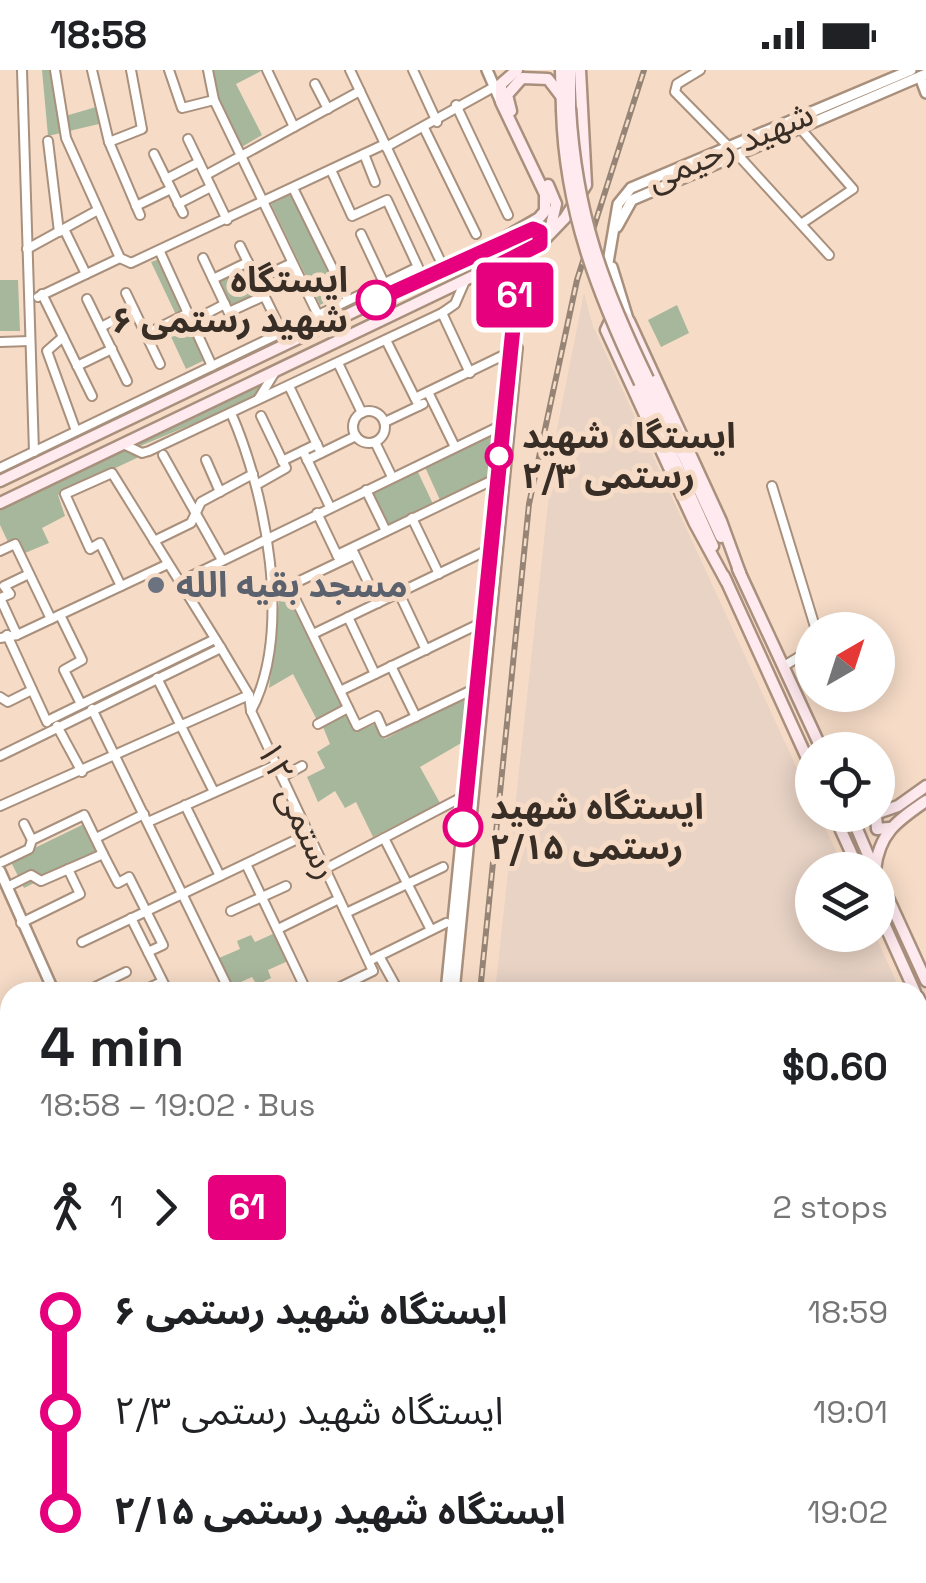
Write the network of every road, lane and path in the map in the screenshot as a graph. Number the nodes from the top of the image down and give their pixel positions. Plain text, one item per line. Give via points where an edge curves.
1 (22, 70) edge
2 (54, 70) edge
3 (92, 70) edge
4 (131, 70) edge
5 (170, 70) edge
6 (208, 70) edge
7 (350, 70) edge
8 (413, 70) edge
9 (487, 70) edge
10 (517, 70) edge
11 (561, 70) edge
12 (570, 70) edge
13 (580, 70) edge
14 (700, 70) edge
15 (270, 71) edge
16 (919, 74) edge
17 (315, 84) dead end
18 (494, 88) junction
19 (360, 92) junction
20 (926, 93) edge
21 (562, 96) junction
22 (214, 100) junction
23 (500, 102) junction
24 (456, 105) junction
25 (328, 109) junction
26 (566, 109) junction
27 (437, 122) junction
28 (294, 127) junction
29 (424, 128) junction
30 (800, 128) junction
31 (188, 139) dead end
32 (48, 141) dead end
33 (109, 142) junction
34 (386, 145) junction
35 (728, 147) junction
36 (154, 154) dead end
37 (364, 154) junction
38 (738, 154) junction
39 (241, 156) junction
40 (199, 162) junction
41 (694, 168) junction
42 (331, 170) junction
43 (206, 175) junction
44 (166, 179) junction
45 (376, 182) dead end
46 (211, 187) junction
47 (292, 188) junction
48 (172, 189) junction
49 (263, 203) junction
50 (98, 210) junction
51 (508, 215) dead end
52 (227, 220) junction
53 (800, 224) junction
54 (62, 230) junction
55 (360, 234) dead end
56 (476, 234) dead end
57 (544, 239) junction
58 (240, 246) dead end
59 (489, 246) junction
60 (27, 249) junction
61 (160, 252) junction
62 (829, 255) dead end
63 (515, 257) junction
64 (120, 258) junction
65 (203, 258) dead end
66 (439, 258) dead end
67 (248, 262) junction
68 (292, 263) junction
69 (489, 270) junction
70 (86, 274) junction
71 (214, 279) junction
72 (256, 280) junction
73 (464, 282) junction
74 (384, 283) junction
75 (126, 293) dead end
76 (42, 294) junction
77 (264, 296) junction
78 (87, 298) dead end
79 (29, 300) junction
80 (348, 300) junction
81 (227, 308) junction
82 (134, 310) junction
83 (442, 313) junction
84 (318, 315) junction
85 (190, 317) junction
86 (629, 321) junction
87 (101, 327) junction
88 (238, 330) dead end
89 (606, 330) junction
90 (282, 332) junction
91 (146, 334) junction
92 (63, 337) junction
93 (386, 340) junction
94 (30, 341) junction
95 (0, 342) edge
96 (112, 349) junction
97 (510, 352) junction
98 (338, 363) junction
99 (160, 364) dead end
100 (77, 366) junction
101 (212, 366) junction
102 (275, 372) junction
103 (470, 373) junction
104 (127, 381) dead end
105 (644, 381) junction
106 (289, 386) junction
107 (92, 396) dead end
108 (430, 396) junction
109 (256, 402) junction
110 (417, 402) junction
111 (362, 412) junction
112 (231, 413) junction
113 (261, 416) dead end
114 (384, 422) junction
115 (502, 425) junction
116 (76, 431) junction
117 (356, 436) junction
118 (375, 442) junction
119 (123, 444) junction
120 (455, 447) junction
121 (319, 449) junction
122 (34, 452) junction
123 (163, 454) dead end
124 (305, 455) junction
125 (206, 460) dead end
126 (282, 461) junction
127 (0, 468) edge
128 (253, 474) junction
129 (392, 477) junction
130 (497, 478) junction
131 (0, 481) edge
132 (256, 485) junction
133 (772, 486) dead end
134 (366, 490) junction
135 (220, 492) junction
136 (0, 504) edge
137 (330, 507) junction
138 (195, 514) junction
139 (317, 514) junction
140 (412, 518) junction
141 (386, 531) junction
142 (269, 536) junction
143 (154, 541) junction
144 (490, 549) junction
145 (0, 551) edge
146 (353, 551) junction
147 (338, 558) junction
148 (222, 560) junction
149 (168, 564) junction
150 (740, 572) junction
151 (29, 574) junction
152 (439, 574) junction
153 (179, 582) junction
154 (726, 582) junction
155 (121, 586) junction
156 (398, 593) junction
157 (378, 603) junction
158 (810, 612) edge
159 (55, 617) junction
160 (348, 617) junction
161 (483, 622) junction
162 (312, 634) junction
163 (8, 636) edge
164 (218, 644) junction
165 (426, 650) junction
166 (795, 660) edge
167 (392, 666) junction
168 (784, 666) junction
169 (376, 674) junction
170 (157, 678) junction
171 (476, 688) junction
172 (32, 690) junction
173 (340, 691) junction
174 (248, 696) junction
175 (0, 697) edge
176 (81, 704) junction
177 (348, 708) junction
178 (92, 709) junction
179 (251, 712) junction
180 (416, 717) junction
181 (318, 724) dead end
182 (52, 725) junction
183 (181, 726) junction
184 (795, 732) edge
185 (814, 732) edge
186 (0, 756) edge
187 (116, 758) junction
188 (276, 765) junction
189 (302, 766) dead end
190 (82, 772) junction
191 (282, 777) junction
192 (926, 786) edge
193 (214, 792) junction
194 (466, 794) junction
195 (926, 801) edge
196 (185, 805) junction
197 (0, 806) edge
198 (895, 807) edge
199 (146, 818) junction
200 (24, 824) dead end
201 (895, 824) edge
202 (308, 834) junction
203 (96, 838) junction
204 (384, 838) junction
205 (32, 840) junction
206 (103, 854) junction
207 (246, 864) junction
208 (0, 867) edge
209 (443, 867) dead end
210 (68, 869) junction
211 (325, 869) junction
212 (220, 876) junction
213 (408, 884) junction
214 (286, 886) dead end
215 (7, 887) junction
216 (182, 894) junction
217 (262, 896) junction
218 (339, 898) junction
219 (231, 911) dead end
220 (146, 912) junction
221 (346, 913) junction
222 (895, 913) edge
223 (131, 918) junction
224 (446, 922) dead end
225 (21, 923) junction
226 (278, 929) junction
227 (431, 930) junction
228 (82, 942) dead end
229 (895, 948) edge
230 (148, 952) junction
231 (379, 956) junction
232 (369, 961) junction
233 (126, 972) dead end
234 (926, 981) edge
235 (49, 982) edge
236 (106, 982) edge
237 (162, 982) edge
238 (225, 982) edge
239 (303, 982) edge
240 (353, 982) edge
241 (393, 982) edge
242 (448, 982) edge
243 (448, 982) edge
244 (910, 982) edge

1 - 60 street
2 - 50 street via 66,138
3 - 33 street
4 - 33 street via 142,129
5 - 22 street via 182,108
6 - 22 street
7 - 19 street
8 - 27 street
9 - 18 street
10 - 23 main road via 501,84
11 - 21 main road
12 - 26 main road
13 - 57 main road via 586,185
14 - 35 street via 675,92
15 - 28 street
16 - 20 street
16 - 30 street, شهید رحیمی
16 - 35 street, شهید رحیمی
17 - 25 street
18 - 23 street
18 - 24 street
19 - 25 street
19 - 34 street
21 - 26 main road
21 - 57 main road via 540,76 514,82 507,95 556,204
22 - 39 street
23 - 59 main road via 545,194 545,211
24 - 27 street
24 - 51 street
25 - 28 street
26 - 105 main road, bridge via 576,225 600,297
27 - 29 street
28 - 39 street
29 - 34 street
29 - 56 street
30 - 38 street, شهید رحیمی
30 - 53 street via 853,189
31 - 40 street
32 - 54 street
33 - 48 street via 138,210
34 - 37 street
34 - 66 street
35 - 41 street, شهید رحیمی
36 - 44 street
37 - 42 street
37 - 45 street
38 - 41 street, شهید رحیمی
38 - 53 street
39 - 43 street
39 - 49 street
40 - 43 street
40 - 44 street
41 - 86 street, شهید رحیمی via 623,210 611,274
41 - 89 street, شهید رحیمی via 631,188 618,204 604,288
42 - 47 street
42 - 74 street via 352,216 387,200 418,267
43 - 46 street
44 - 48 street
46 - 48 street via 181,208
46 - 52 street
47 - 49 street
47 - 80 street
49 - 52 street
49 - 68 street
50 - 54 street
50 - 64 street
52 - 61 street
53 - 62 street
54 - 60 street
54 - 70 street
55 - 74 street
57 - 59 main road via 533,229
57 - 63 main road
58 - 67 street
59 - 131 main road
60 - 79 street
61 - 64 street via 131,263
61 - 85 street
63 - 69 main road
63 - 242 street via 522,298
64 - 70 street
65 - 71 street
67 - 71 street
67 - 72 street
68 - 72 street
68 - 84 street
69 - 73 main road
69 - 97 street via 513,286
70 - 76 street
71 - 81 street
72 - 77 street
73 - 83 street via 455,304
73 - 102 main road
74 - 80 street
75 - 82 street
76 - 79 street
76 - 92 street
77 - 81 street
77 - 90 street
78 - 87 street
79 - 94 street
80 - 84 street
81 - 85 street
81 - 88 street
82 - 87 street
82 - 91 street
83 - 93 street
83 - 103 street
84 - 90 street
85 - 91 street
85 - 101 street
86 - 89 main road via 616,316
86 - 150 main road
87 - 96 street
89 - 154 main road
90 - 101 street
91 - 99 street
92 - 100 street
92 - 116 street via 47,352
93 - 98 street
93 - 110 street
94 - 95 street
94 - 122 street
96 - 100 street
96 - 104 street
97 - 103 street
97 - 115 street
98 - 106 street
98 - 111 street
100 - 107 street
101 - 116 street
102 - 109 street
102 - 119 main road
103 - 108 street
105 - 150 main road
105 - 154 main road
106 - 109 street
106 - 121 street
108 - 110 street
108 - 120 street
109 - 112 street
110 - 114 street
111 - 114 street via 376,412
111 - 117 street via 354,423
112 - 119 street via 149,452
112 - 128 street, رستمی ۱۲
113 - 126 street
114 - 118 street
115 - 120 street
115 - 130 street
116 - 122 street
117 - 118 street
117 - 121 street
118 - 129 street
119 - 136 main road
120 - 129 street
121 - 124 street
122 - 127 street
123 - 138 street
124 - 126 street
124 - 137 street
125 - 135 street
126 - 132 street via 286,468
128 - 132 street, رستمی ۱۲
128 - 135 street
129 - 134 street
130 - 140 street
130 - 144 street
132 - 142 street, رستمی ۱۲
133 - 158 street
134 - 137 street
134 - 141 street
135 - 138 street via 201,502
137 - 139 street
138 - 143 street via 191,523
138 - 148 street
139 - 142 street
139 - 147 street
140 - 141 street
140 - 152 street
141 - 146 street
142 - 148 street
142 - 179 street, رستمی ۱۲ via 264,687
143 - 149 street
143 - 155 street via 112,473 65,494 90,549 100,543
144 - 152 street
144 - 161 street
145 - 151 street via 15,544
146 - 147 street
146 - 157 street
147 - 162 street via 289,586
148 - 153 street
149 - 153 street
149 - 155 street
150 - 168 main road
151 - 159 street
151 - 163 street via 4,586 10,594 0,598
152 - 156 street
153 - 164 street
154 - 184 main road
155 - 159 street
156 - 157 street
156 - 165 street
157 - 160 street
159 - 163 street
159 - 176 street via 82,660 64,670
160 - 162 street
160 - 169 street
161 - 165 street
161 - 171 street
162 - 173 street
163 - 172 street
164 - 170 street
164 - 174 street
164 - 176 street
165 - 167 street
166 - 168 street
167 - 169 street
167 - 180 street
168 - 185 main road
169 - 173 street
170 - 178 street
170 - 183 street
171 - 180 street
171 - 194 street
172 - 175 street via 8,702
172 - 182 street
173 - 177 street
174 - 179 street
174 - 183 street
176 - 182 street
177 - 180 street via 357,726 377,716 384,732
177 - 181 street
178 - 182 street
178 - 187 street
179 - 188 street, رستمی ۱۲
182 - 186 street
182 - 190 street
183 - 187 street
183 - 193 street
187 - 190 street
187 - 199 street
188 - 191 street, رستمی ۱۲
188 - 193 street
189 - 191 street
190 - 197 street
191 - 202 street, رستمی ۱۲
192 - 198 main road
193 - 196 street
194 - 204 street
194 - 243 street
195 - 201 main road
196 - 199 street
196 - 212 street
199 - 203 street
199 - 216 street
200 - 205 street
202 - 207 street
202 - 211 street, رستمی ۱۲
203 - 205 street via 84,815
203 - 206 street
204 - 211 street
204 - 213 street
205 - 208 street
206 - 210 street
206 - 220 street via 118,883 130,877
207 - 212 street
207 - 217 street
208 - 215 street
209 - 213 street
210 - 215 street
210 - 225 street via 80,894
211 - 218 street, رستمی ۱۲
212 - 216 street
213 - 221 street
213 - 227 street
214 - 217 street
215 - 225 street
216 - 220 street
216 - 238 street
217 - 219 street
217 - 226 street
218 - 221 street, رستمی ۱۲
218 - 226 street
220 - 223 street
220 - 230 street via 163,946
221 - 232 street, رستمی ۱۲
222 - 234 main road
223 - 228 street
223 - 230 street
224 - 227 street
225 - 235 street
226 - 239 street
227 - 231 street
229 - 244 main road
230 - 237 street
231 - 232 street
231 - 241 street
232 - 240 street, رستمی ۱۲ via 373,971
233 - 236 street

